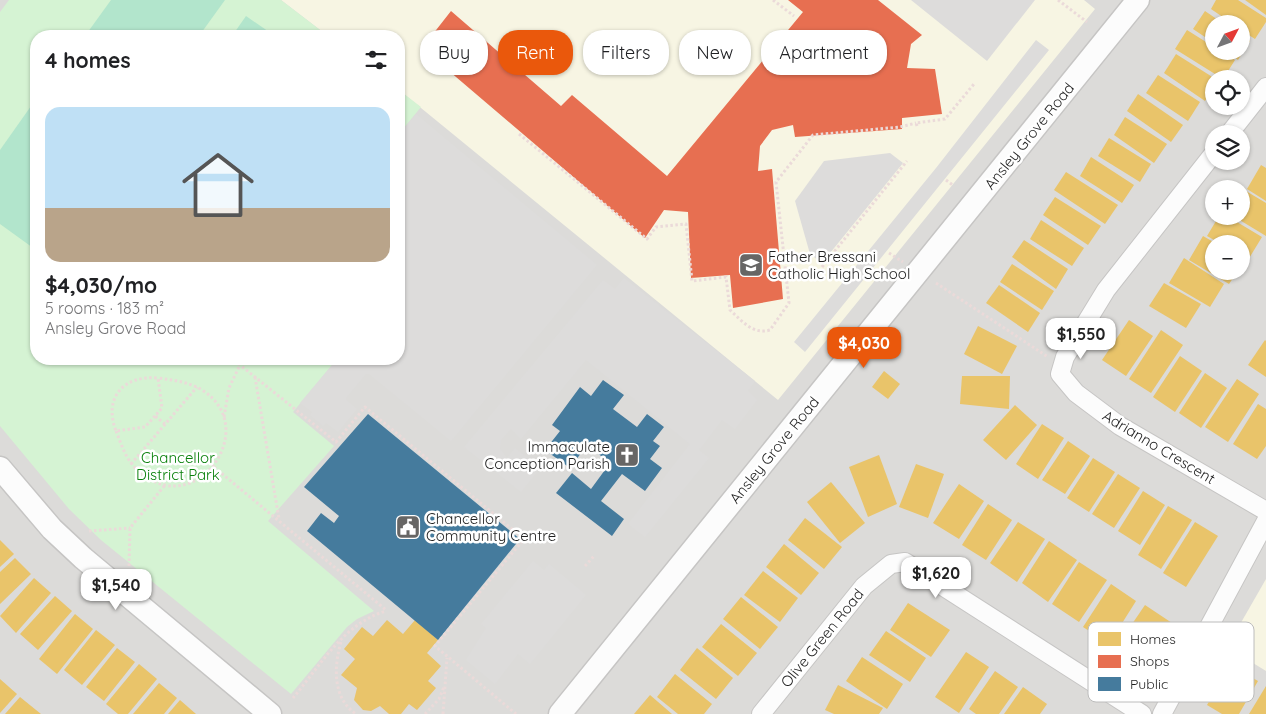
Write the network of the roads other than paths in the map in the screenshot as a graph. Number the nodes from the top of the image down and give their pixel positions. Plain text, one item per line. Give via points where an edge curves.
1 (1138, 0) edge
2 (1266, 87) edge
3 (1236, 125) edge
4 (1205, 164) edge
5 (0, 468) edge
6 (1266, 511) edge
7 (1266, 521) edge
8 (1212, 622) edge
9 (1088, 679) edge
10 (1123, 702) edge
11 (1168, 702) edge
12 (270, 714) edge
13 (560, 714) edge
14 (761, 714) edge
15 (1142, 714) edge
16 (1162, 714) edge

1 - 13 street, Ansley Grove Road
2 - 3 street
4 - 6 street, Adrianno Crescent via 1106,290 1065,357 1060,374 1076,393 1120,426
5 - 12 street via 52,529 83,558
7 - 8 street
9 - 14 street, Olive Green Road via 905,562 890,564 864,586
10 - 15 street, Olive Green Road
11 - 16 street

